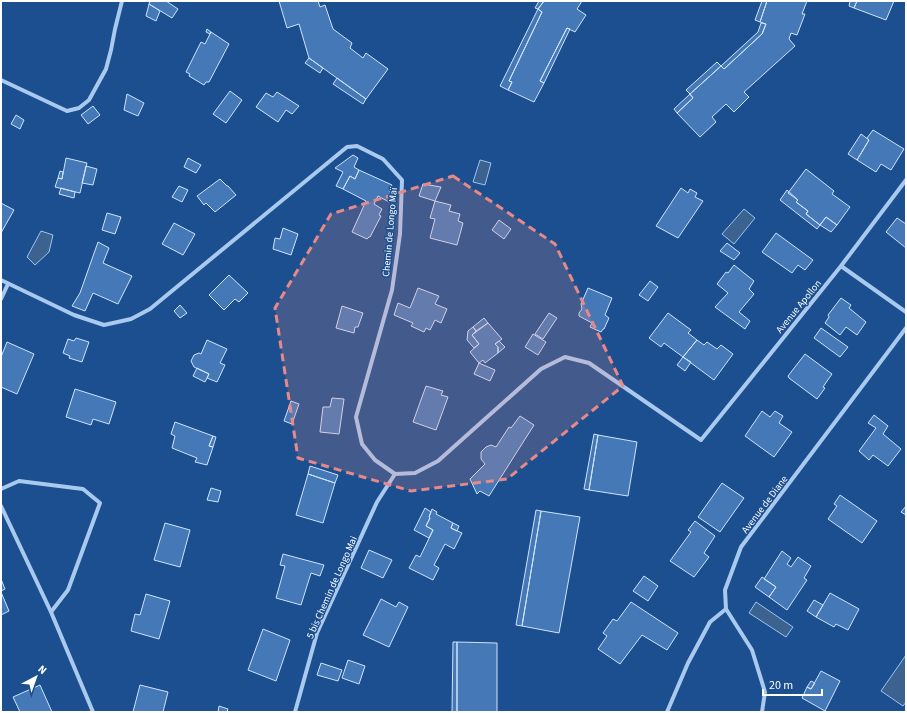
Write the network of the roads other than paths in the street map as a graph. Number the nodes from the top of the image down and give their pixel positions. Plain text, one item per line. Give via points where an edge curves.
1 (122, 1) edge
2 (1, 80) edge
3 (906, 180) edge
4 (841, 266) junction
5 (1, 280) edge
6 (8, 284) junction
7 (1, 299) edge
8 (906, 312) edge
9 (906, 328) edge
10 (395, 474) junction
11 (1, 489) edge
12 (1, 506) edge
13 (726, 608) junction
14 (51, 612) junction
15 (93, 712) edge
16 (296, 712) edge
17 (667, 712) edge
18 (762, 712) edge

1 - 2 street via 106,69 89,100 80,108 66,111
3 - 4 street, Avenue Apollon
4 - 8 street
4 - 10 street, Avenue Apollon via 701,440 589,363 565,357 541,369 438,461 415,473
5 - 6 street, Chemin de Longo Maï
6 - 7 street
6 - 10 street, Chemin de Longo Maï via 74,315 104,325 131,319 150,309 347,147 357,146 383,159 402,180 400,234 392,290 356,417 362,444 375,460
9 - 13 street, Avenue de Diane via 741,547 725,590
10 - 16 street, 5 bis Chemin de Longo Mai via 378,502 317,633
11 - 14 street via 19,480 83,489 100,503 68,590
12 - 14 street
13 - 17 street via 710,622 688,663
13 - 18 street via 752,650 765,692
14 - 15 street

